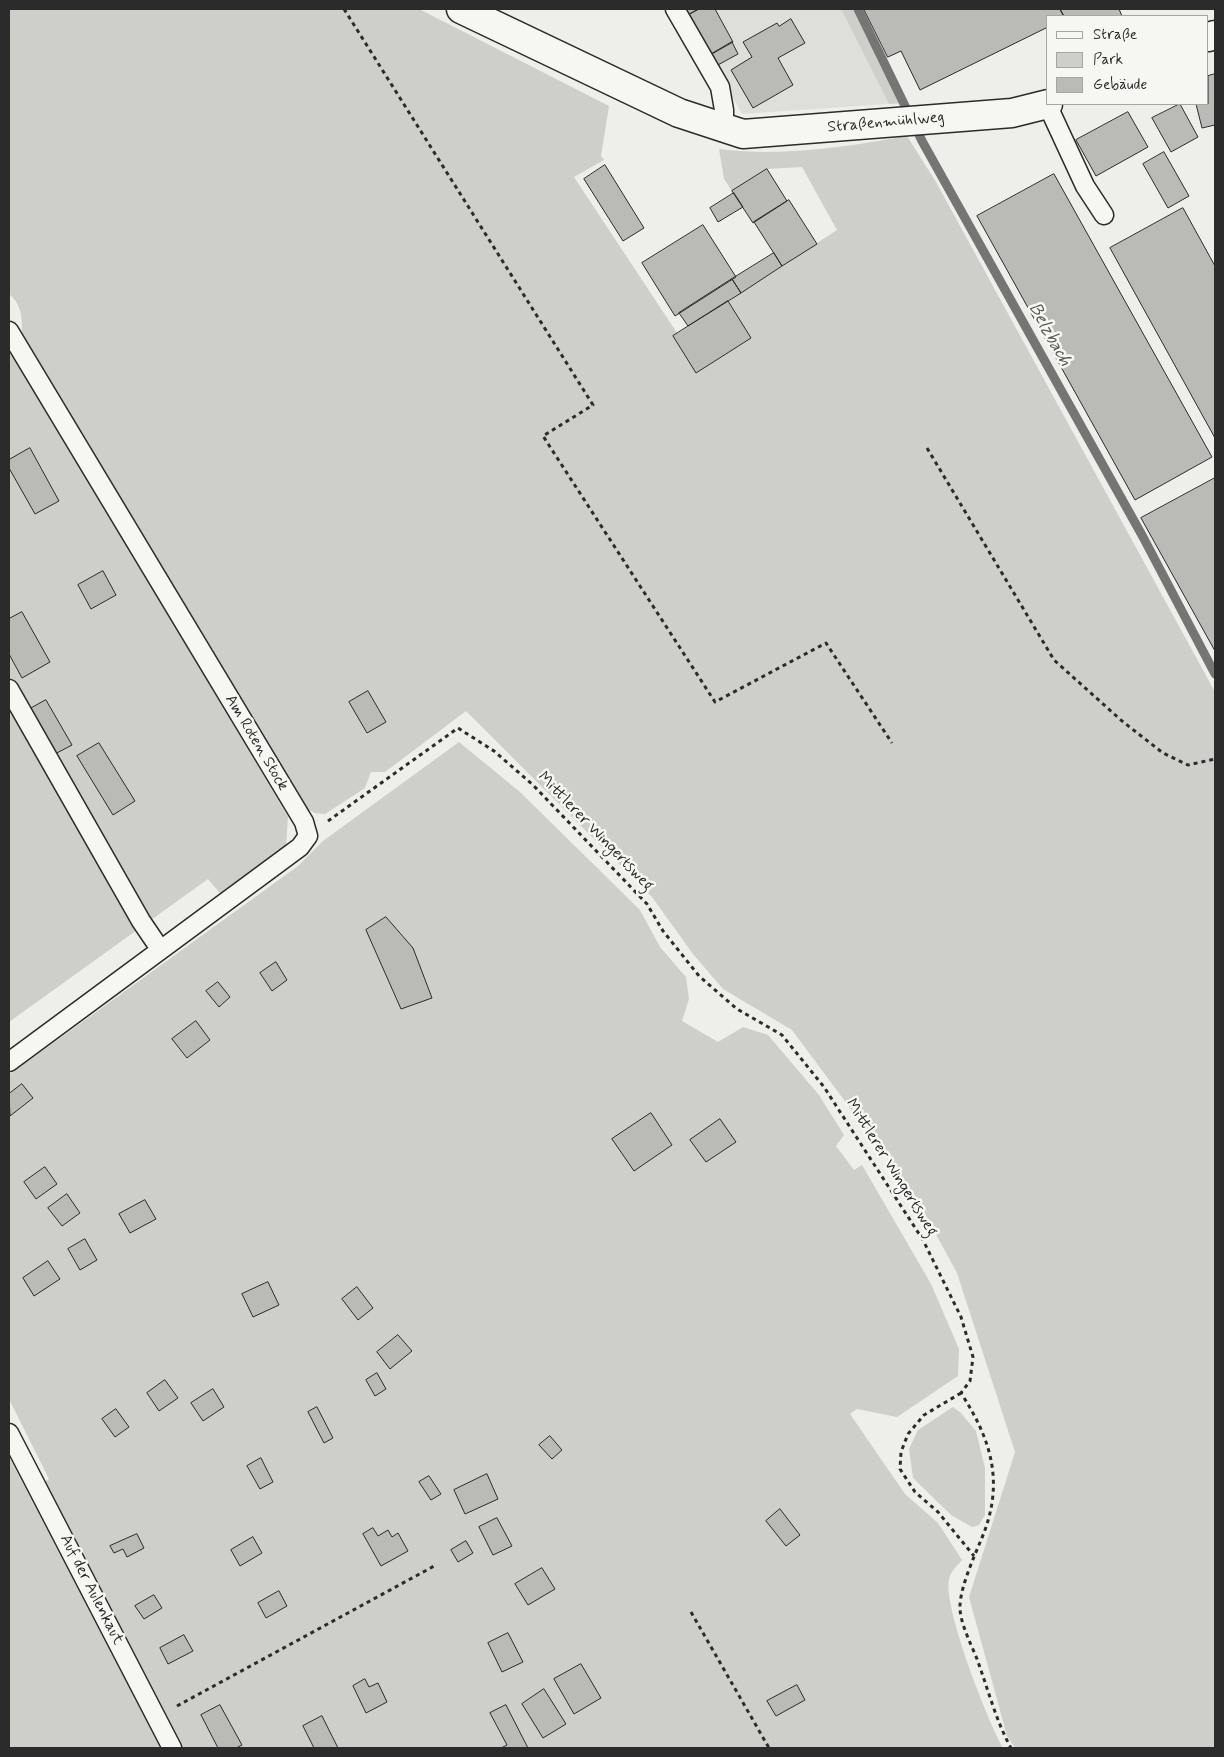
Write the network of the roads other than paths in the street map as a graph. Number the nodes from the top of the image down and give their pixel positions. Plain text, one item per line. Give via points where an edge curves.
1 (461, 9) edge
2 (675, 9) edge
3 (1046, 104) edge
4 (1047, 105) edge
5 (724, 130) junction
6 (1104, 215) dead end
7 (9, 331) edge
8 (9, 689) edge
9 (160, 949) junction
10 (9, 1062) edge
11 (9, 1433) edge
12 (172, 1748) edge

1 - 5 street, Straßenmühlweg via 679,113
2 - 5 lane via 720,87
3 - 5 street, Straßenmühlweg via 1012,112 760,134
4 - 6 lane via 1085,186
7 - 9 lane, Am Roten Stock via 299,814 308,836 300,847
8 - 9 lane via 141,922
9 - 10 lane
11 - 12 lane, Auf der Aulenkaut

